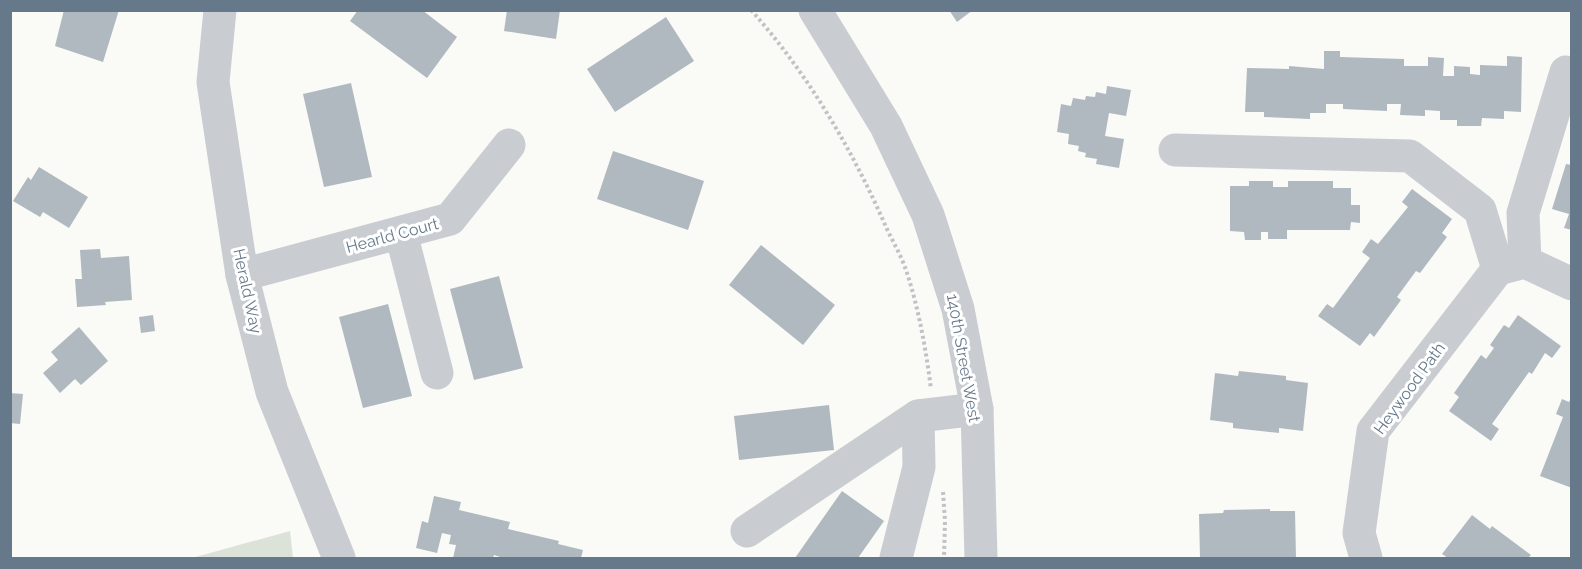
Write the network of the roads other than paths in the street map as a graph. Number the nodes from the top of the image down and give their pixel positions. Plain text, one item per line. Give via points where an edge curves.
1 (220, 10) edge
2 (815, 10) edge
3 (1566, 72) dead end
4 (509, 145) dead end
5 (1175, 150) dead end
6 (401, 233) junction
7 (1512, 266) junction
8 (243, 275) junction
9 (1572, 284) edge
10 (436, 373) dead end
11 (977, 409) junction
12 (918, 416) junction
13 (747, 531) dead end
14 (339, 558) edge
15 (896, 558) edge
16 (981, 558) edge
17 (1366, 558) edge

1 - 8 street, Herald Way via 213,82
2 - 11 street, 140th Street West via 886,126 928,215 958,309
3 - 7 street via 1523,213
4 - 6 street, Hearld Court via 450,219
5 - 7 street via 1410,156 1480,210
6 - 8 street, Hearld Court
6 - 10 street
7 - 9 street
7 - 17 street, Heywood Path via 1373,431 1359,533
8 - 14 street, Herald Way via 272,392
11 - 12 street
11 - 16 street, 140th Street West
12 - 13 street
12 - 15 street via 919,466

